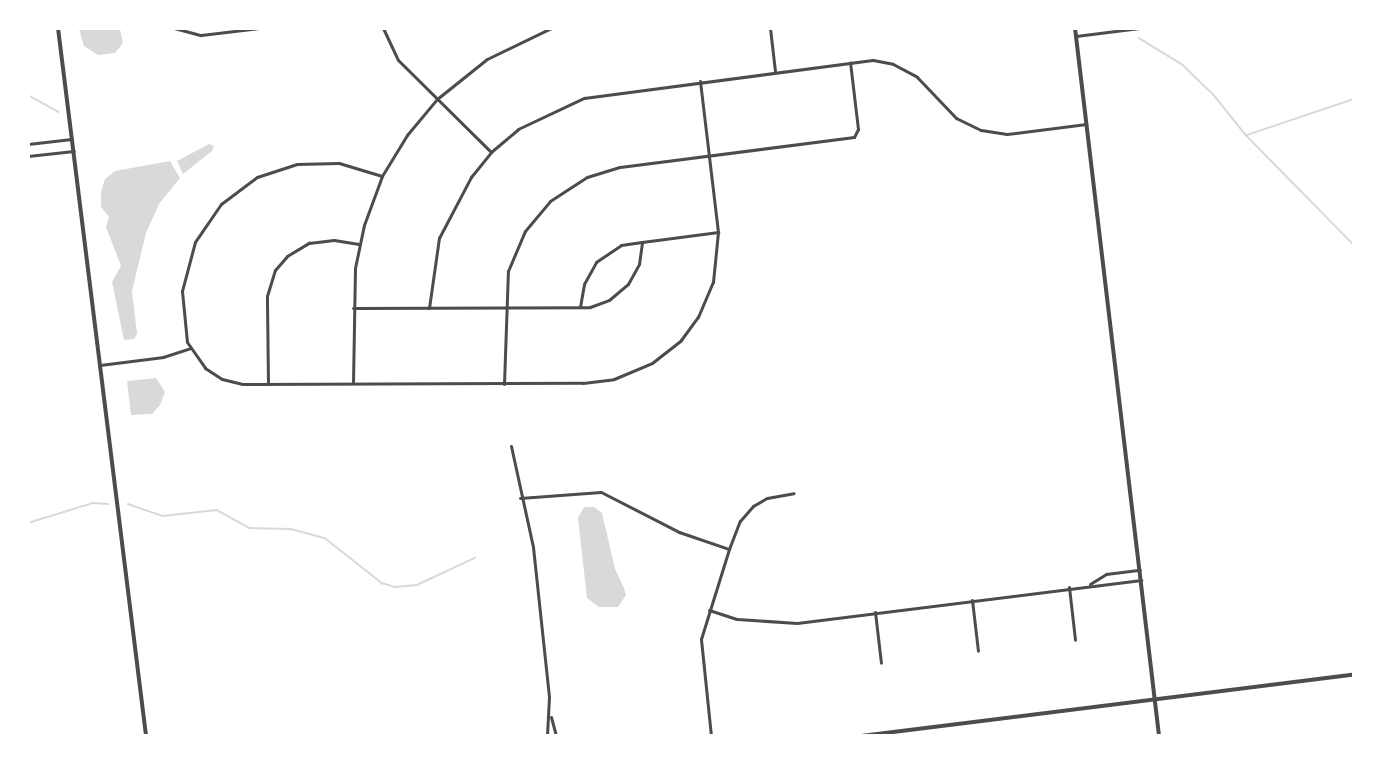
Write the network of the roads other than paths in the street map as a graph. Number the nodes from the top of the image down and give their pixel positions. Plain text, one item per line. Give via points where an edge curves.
1 (58, 28) edge
2 (174, 28) edge
3 (259, 28) edge
4 (383, 28) edge
5 (552, 28) edge
6 (770, 28) edge
7 (1075, 28) edge
8 (1139, 28) edge
9 (1076, 36) junction
10 (850, 62) junction
11 (775, 71) junction
12 (700, 81) junction
13 (437, 99) junction
14 (1087, 124) junction
15 (72, 139) junction
16 (28, 144) edge
17 (74, 151) junction
18 (491, 152) junction
19 (28, 156) edge
20 (709, 156) junction
21 (382, 176) junction
22 (718, 232) junction
23 (642, 242) junction
24 (359, 244) junction
25 (580, 307) junction
26 (353, 308) junction
27 (429, 308) junction
28 (504, 308) junction
29 (190, 348) junction
30 (100, 365) junction
31 (268, 384) junction
32 (353, 384) junction
33 (504, 384) junction
34 (511, 446) dead end
35 (794, 493) dead end
36 (520, 498) junction
37 (729, 549) junction
38 (1140, 570) junction
39 (1141, 580) junction
40 (1088, 585) junction
41 (1069, 587) junction
42 (972, 600) junction
43 (709, 610) junction
44 (875, 612) junction
45 (1075, 640) dead end
46 (978, 651) dead end
47 (881, 663) dead end
48 (1353, 675) edge
49 (1154, 699) junction
50 (550, 716) junction
51 (146, 735) edge
52 (547, 735) edge
53 (556, 735) edge
54 (711, 735) edge
55 (861, 735) edge
56 (1159, 735) edge

1 - 15 street
2 - 3 street via 201,35
4 - 13 street via 393,53
5 - 13 street via 487,59
6 - 11 street
7 - 9 street
8 - 9 street
9 - 14 street
10 - 11 street
10 - 14 street via 879,61 902,68 917,77 956,118 981,130 1006,134
10 - 20 street via 858,129 855,136
11 - 12 street
12 - 18 street via 615,91 572,101 533,120
12 - 20 street
13 - 18 street
13 - 21 street via 407,135
14 - 38 street
15 - 16 street
15 - 17 street
17 - 19 street
17 - 30 street
18 - 27 street via 461,191 441,232 431,270
20 - 22 street
20 - 28 street via 620,167 587,177 560,193 533,219 515,251 506,280
21 - 24 street
21 - 29 street via 339,163 297,164 257,177 221,204 199,233 186,270 182,308
22 - 23 street
22 - 33 street via 716,270 707,300 687,333 662,356 614,380
23 - 25 street via 639,264 622,290 602,303
23 - 25 street via 621,245 596,262 584,284
24 - 26 street
24 - 31 street via 330,240 309,243 287,256 275,270 267,296
25 - 28 street
26 - 27 street
26 - 32 street
27 - 28 street
28 - 33 street
29 - 30 street via 163,357
29 - 31 street via 205,368 222,379
30 - 51 street
31 - 32 street
32 - 33 street
34 - 36 street
35 - 37 street via 767,498 753,506 740,521
36 - 37 street via 601,492 685,534
36 - 50 street via 533,547
37 - 43 street
38 - 39 street
38 - 40 street via 1106,574
39 - 40 street
39 - 49 street
40 - 41 street
41 - 42 street
41 - 45 street
42 - 44 street
42 - 46 street
43 - 44 street via 737,619 797,623
43 - 54 street via 700,639
44 - 47 street
48 - 49 street
49 - 55 street
49 - 56 street
50 - 52 street
50 - 53 street

